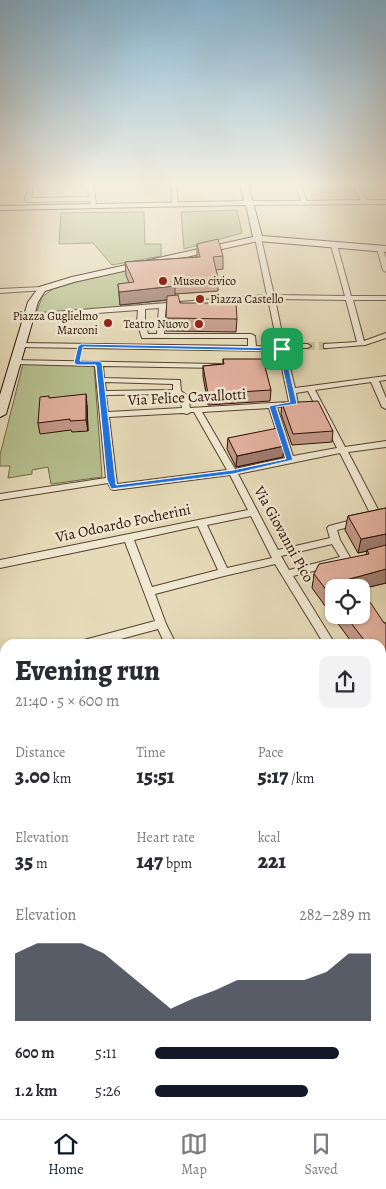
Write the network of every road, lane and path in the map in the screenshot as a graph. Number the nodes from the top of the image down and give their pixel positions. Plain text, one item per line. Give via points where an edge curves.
1 (258, 238) junction
2 (334, 245) junction
3 (383, 249) edge
4 (386, 270) edge
5 (4, 290) edge
6 (42, 290) junction
7 (271, 297) junction
8 (349, 297) junction
9 (386, 298) edge
10 (163, 305) junction
11 (142, 307) junction
12 (29, 316) junction
13 (386, 335) edge
14 (160, 336) junction
15 (362, 343) junction
16 (20, 345) junction
17 (81, 346) junction
18 (307, 346) tunnel mouth
19 (327, 346) tunnel mouth
20 (281, 347) junction
21 (252, 348) junction
22 (15, 362) junction
23 (77, 363) junction
24 (99, 363) junction
25 (226, 366) edge
26 (244, 366) edge
27 (286, 366) junction
28 (386, 378) edge
29 (101, 380) junction
30 (374, 380) junction
31 (5, 381) edge
32 (311, 390) junction
33 (291, 391) junction
34 (102, 392) junction
35 (177, 392) junction
36 (272, 406) junction
37 (386, 407) edge
38 (197, 411) junction
39 (187, 412) junction
40 (0, 414) edge
41 (104, 415) junction
42 (386, 444) edge
43 (344, 450) junction
44 (290, 460) junction
45 (233, 472) junction
46 (111, 480) junction
47 (0, 497) edge
48 (252, 512) junction
49 (201, 523) junction
50 (128, 537) junction
51 (335, 540) junction
52 (276, 557) junction
53 (0, 564) edge
54 (224, 572) junction
55 (286, 574) junction
56 (149, 592) junction
57 (161, 624) junction
58 (103, 639) edge
59 (168, 639) edge
60 (327, 639) edge

1 - 2 main road
1 - 6 main road via 72,280
1 - 7 street
2 - 3 main road
2 - 8 street
3 - 4 street
5 - 6 street
6 - 12 main road via 33,302
7 - 8 street
7 - 10 street
7 - 20 street
8 - 9 street
8 - 15 street
10 - 11 street
10 - 14 street
11 - 12 street
11 - 14 street via 141,322 145,336
12 - 16 main road
13 - 15 street
14 - 21 street via 251,336
15 - 19 street
16 - 17 street
16 - 22 main road
17 - 21 street
17 - 23 street
18 - 20 street
20 - 21 street
20 - 27 street
22 - 23 street
22 - 31 main road
23 - 24 street
24 - 25 street
24 - 29 street
26 - 27 street
27 - 33 street
28 - 30 street
29 - 34 street
29 - 35 street via 177,382
30 - 32 street
30 - 37 street
31 - 40 main road
32 - 33 street
32 - 43 street
33 - 36 street, Via Felice Cavallotti via 294,404
34 - 35 street
34 - 41 street
35 - 39 street via 184,396
36 - 38 street, Via Felice Cavallotti
36 - 44 street via 277,435
38 - 39 street, Via Felice Cavallotti
38 - 45 street, Via Giovanni Pico via 222,446
39 - 41 street, Via Felice Cavallotti
41 - 46 street
42 - 43 street
43 - 44 street
43 - 51 street via 377,517 332,528
44 - 45 street
45 - 46 street via 114,488
45 - 48 street, Via Giovanni Pico
46 - 47 street
48 - 49 street, Via Odoardo Focherini
48 - 52 street, Via Giovanni Pico
49 - 50 street, Via Odoardo Focherini
49 - 54 street
50 - 53 street, Via Odoardo Focherini
50 - 56 street
51 - 52 street
51 - 55 street via 350,559
52 - 54 street
52 - 55 street, Via Giovanni Pico
54 - 56 street
55 - 60 street, Via Giovanni Pico
56 - 57 street
57 - 58 street
57 - 59 street

